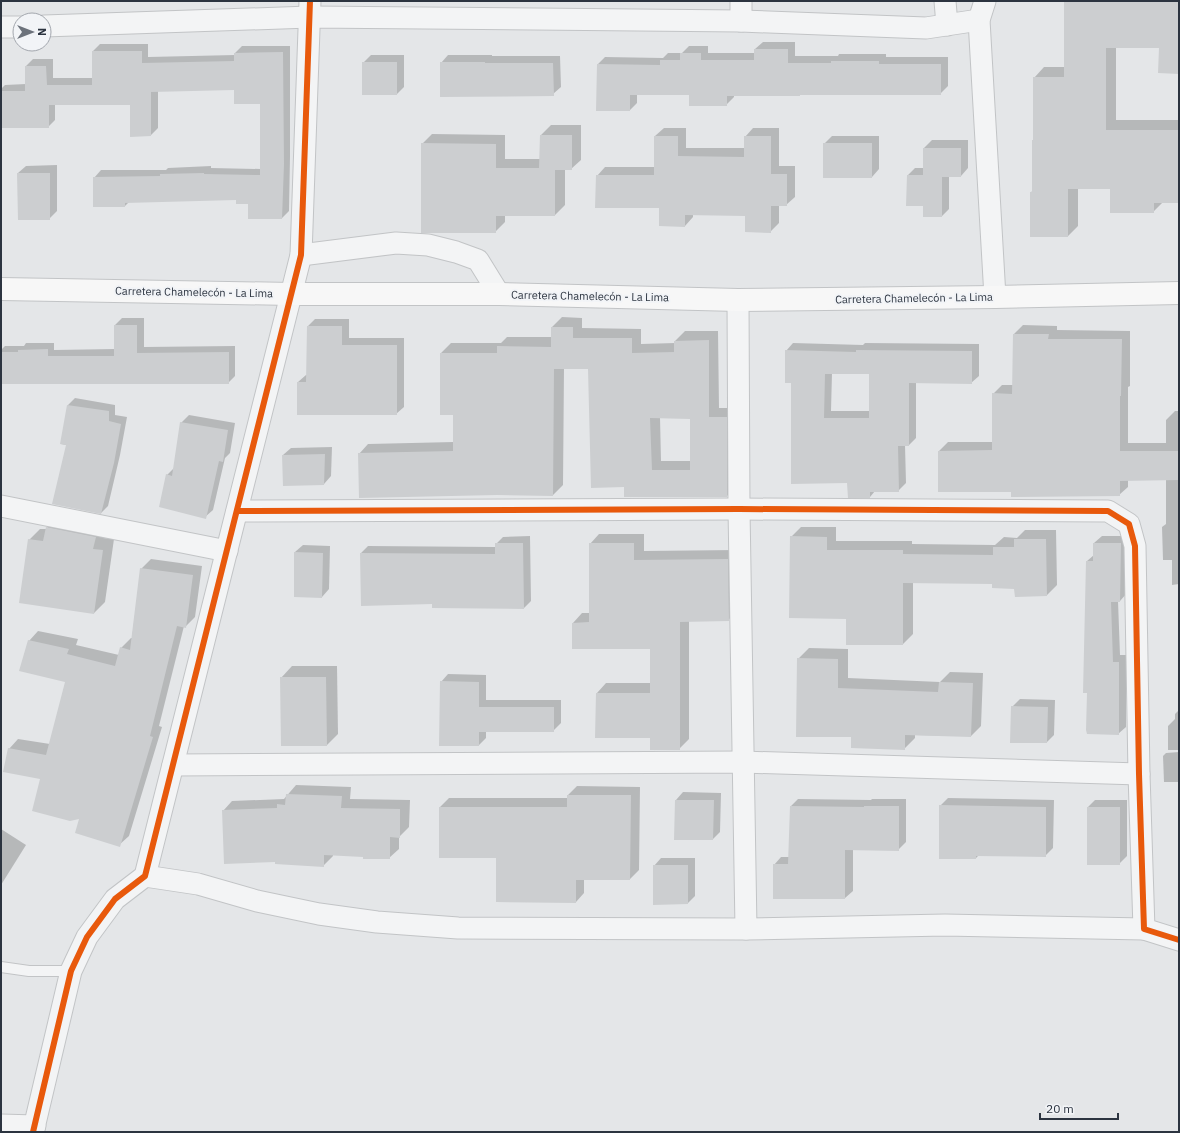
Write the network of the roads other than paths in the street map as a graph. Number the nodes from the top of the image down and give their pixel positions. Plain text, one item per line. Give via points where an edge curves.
1 (741, 1) edge
2 (945, 1) edge
3 (310, 9) edge
4 (982, 10) edge
5 (741, 21) junction
6 (52, 25) edge
7 (947, 25) junction
8 (1, 27) edge
9 (12, 27) edge
10 (301, 255) junction
11 (1, 289) edge
12 (1179, 293) edge
13 (291, 294) junction
14 (499, 294) junction
15 (995, 297) junction
16 (738, 300) junction
17 (1, 506) edge
18 (739, 508) junction
19 (237, 511) junction
20 (227, 551) junction
21 (743, 762) junction
22 (173, 765) junction
23 (1139, 774) junction
24 (145, 876) junction
25 (746, 929) junction
26 (1144, 929) junction
27 (1179, 940) edge
28 (1, 967) edge
29 (71, 971) junction
30 (1, 1125) edge
31 (34, 1129) edge

1 - 5 street
2 - 7 street
3 - 5 street
3 - 6 street
3 - 10 street
4 - 7 street
4 - 15 street
5 - 7 street via 926,28
8 - 9 street
10 - 13 street
10 - 14 street via 396,243 428,245 478,260
11 - 13 street, Carretera Chamelecón - La Lima
12 - 15 street, Carretera Chamelecón - La Lima
13 - 14 street, Carretera Chamelecón - La Lima
13 - 19 street
14 - 16 street, Carretera Chamelecón - La Lima
15 - 16 street, Carretera Chamelecón - La Lima
16 - 18 street
17 - 20 street
18 - 19 street
18 - 21 street
18 - 23 street via 1108,511 1129,524 1135,546
19 - 20 street
20 - 22 street
21 - 22 street
21 - 23 street
21 - 25 street
22 - 24 street
23 - 26 street
24 - 25 street via 198,884 258,901 319,914 377,922 458,928
24 - 29 street via 114,900 87,936
25 - 26 street via 946,925
26 - 27 street
28 - 29 lane via 29,972
29 - 31 street
30 - 31 street

